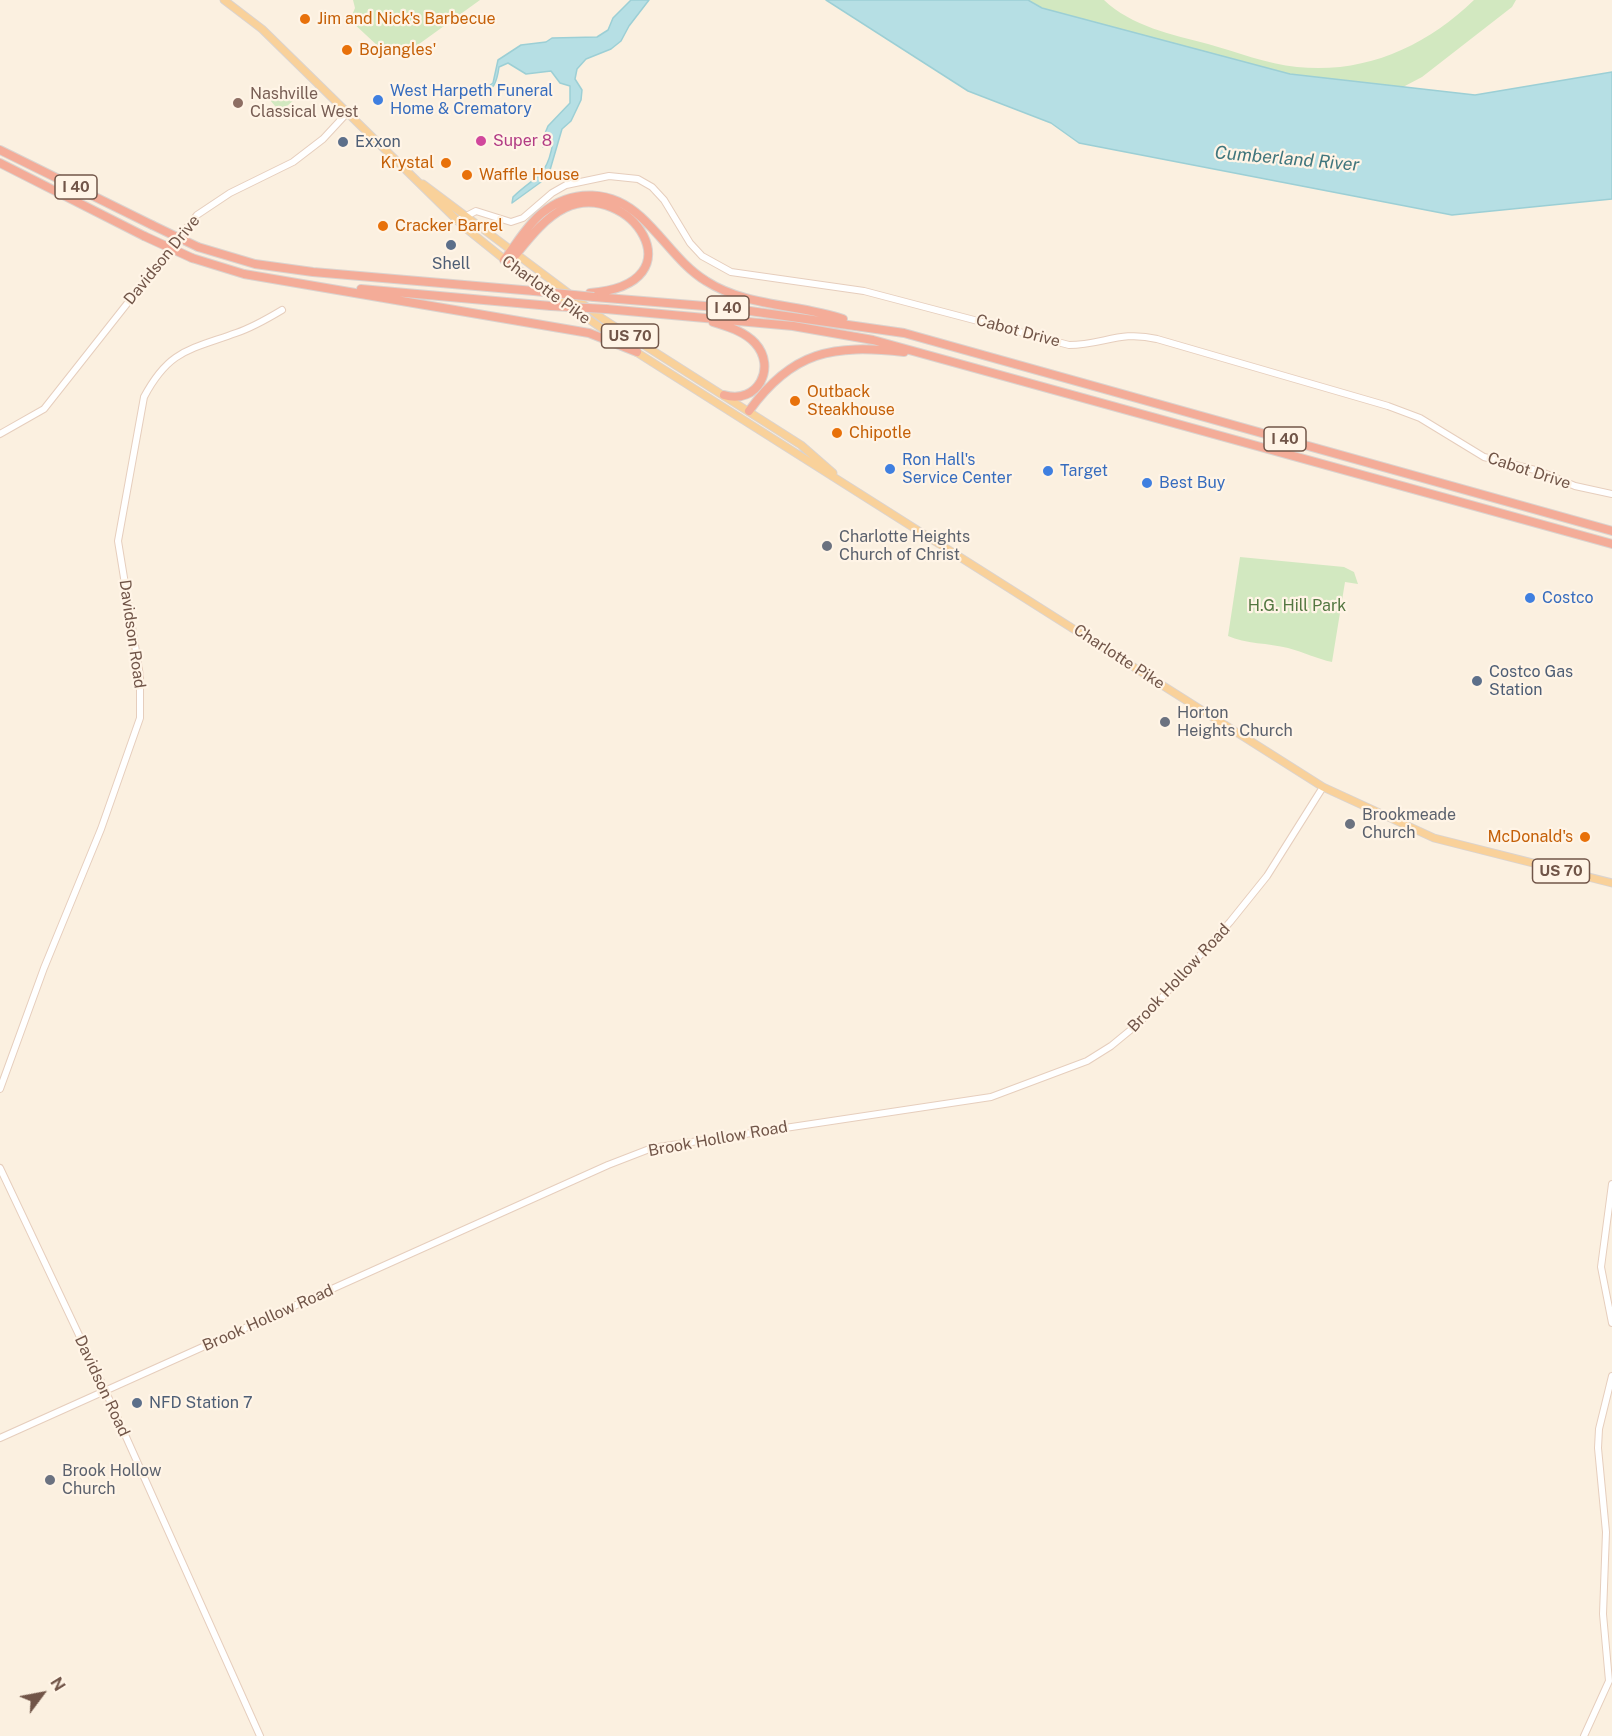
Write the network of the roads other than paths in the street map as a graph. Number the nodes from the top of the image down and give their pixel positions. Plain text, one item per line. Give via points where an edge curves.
1 (224, 0) edge
2 (348, 112) junction
3 (0, 150) edge
4 (0, 163) edge
5 (417, 180) junction
6 (467, 216) junction
7 (457, 221) junction
8 (513, 253) junction
9 (507, 261) junction
10 (306, 284) junction
11 (592, 295) junction
12 (282, 310) dead end
13 (700, 317) junction
14 (862, 325) junction
15 (637, 352) junction
16 (934, 356) junction
17 (724, 395) junction
18 (749, 411) junction
19 (742, 419) junction
20 (0, 434) edge
21 (839, 478) junction
22 (1612, 494) edge
23 (1612, 531) edge
24 (1612, 544) edge
25 (1323, 787) junction
26 (1612, 883) edge
27 (0, 1089) edge
28 (0, 1168) edge
29 (1612, 1184) edge
30 (1612, 1323) edge
31 (1612, 1376) edge
32 (105, 1390) junction
33 (0, 1438) edge
34 (260, 1736) edge
35 (1584, 1736) edge

1 - 2 main road, Charlotte Pike / US 70 via 262,29
2 - 5 main road, Charlotte Pike / US 70
2 - 20 street, Davidson Drive via 324,139 293,162 197,214 44,409
3 - 11 highway, I 40, bridge via 198,247 255,264
4 - 10 highway, I 40, bridge via 192,258 244,274
5 - 6 main road, Charlotte Pike / US 70
5 - 7 main road, Charlotte Pike / US 70
6 - 7 street, Cabot Drive
6 - 8 main road, Charlotte Pike / US 70
6 - 22 street, Cabot Drive via 476,211 511,222 523,218 566,185 609,176 638,179 664,200 702,256 731,272 864,291 1069,345 1124,334 1149,337 1388,406 1439,428 1484,457
7 - 9 main road, Charlotte Pike / US 70
8 - 9 highway
8 - 11 highway via 566,207 608,205 628,215 641,230 650,251 646,268 621,288
8 - 14 highway via 540,215 561,200 599,195 640,216 690,269 723,290
8 - 17 main road, Charlotte Pike / US 70 via 603,319
9 - 15 main road, Charlotte Pike / US 70 via 596,327
10 - 13 highway, I 40, bridge
10 - 15 highway via 589,333
11 - 14 highway, I 40
12 - 27 street, Davidson Road via 237,333 191,347 170,360 144,397 118,541 140,676 140,718
13 - 16 highway, I 40 via 792,326 873,340
13 - 17 highway via 745,334 758,346 764,361 762,378 749,395 736,399
14 - 23 highway, I 40 via 904,333
15 - 19 main road, Charlotte Pike / US 70
16 - 18 highway via 858,348 816,354 766,387
16 - 24 highway, I 40
17 - 18 main road, Charlotte Pike / US 70
18 - 19 main road
18 - 21 main road, Charlotte Pike / US 70 via 801,445
19 - 21 main road, Charlotte Pike / US 70
21 - 25 main road, Charlotte Pike / US 70
25 - 26 main road, Charlotte Pike / US 70 via 1434,838
25 - 32 street, Brook Hollow Road via 1266,876 1230,922 1139,1023 1087,1061 991,1097 652,1148
28 - 32 street, Davidson Road
29 - 30 street via 1601,1268
31 - 35 street via 1598,1448 1606,1528 1603,1614 1609,1681
32 - 33 street, Brook Hollow Road
32 - 34 street, Davidson Road

